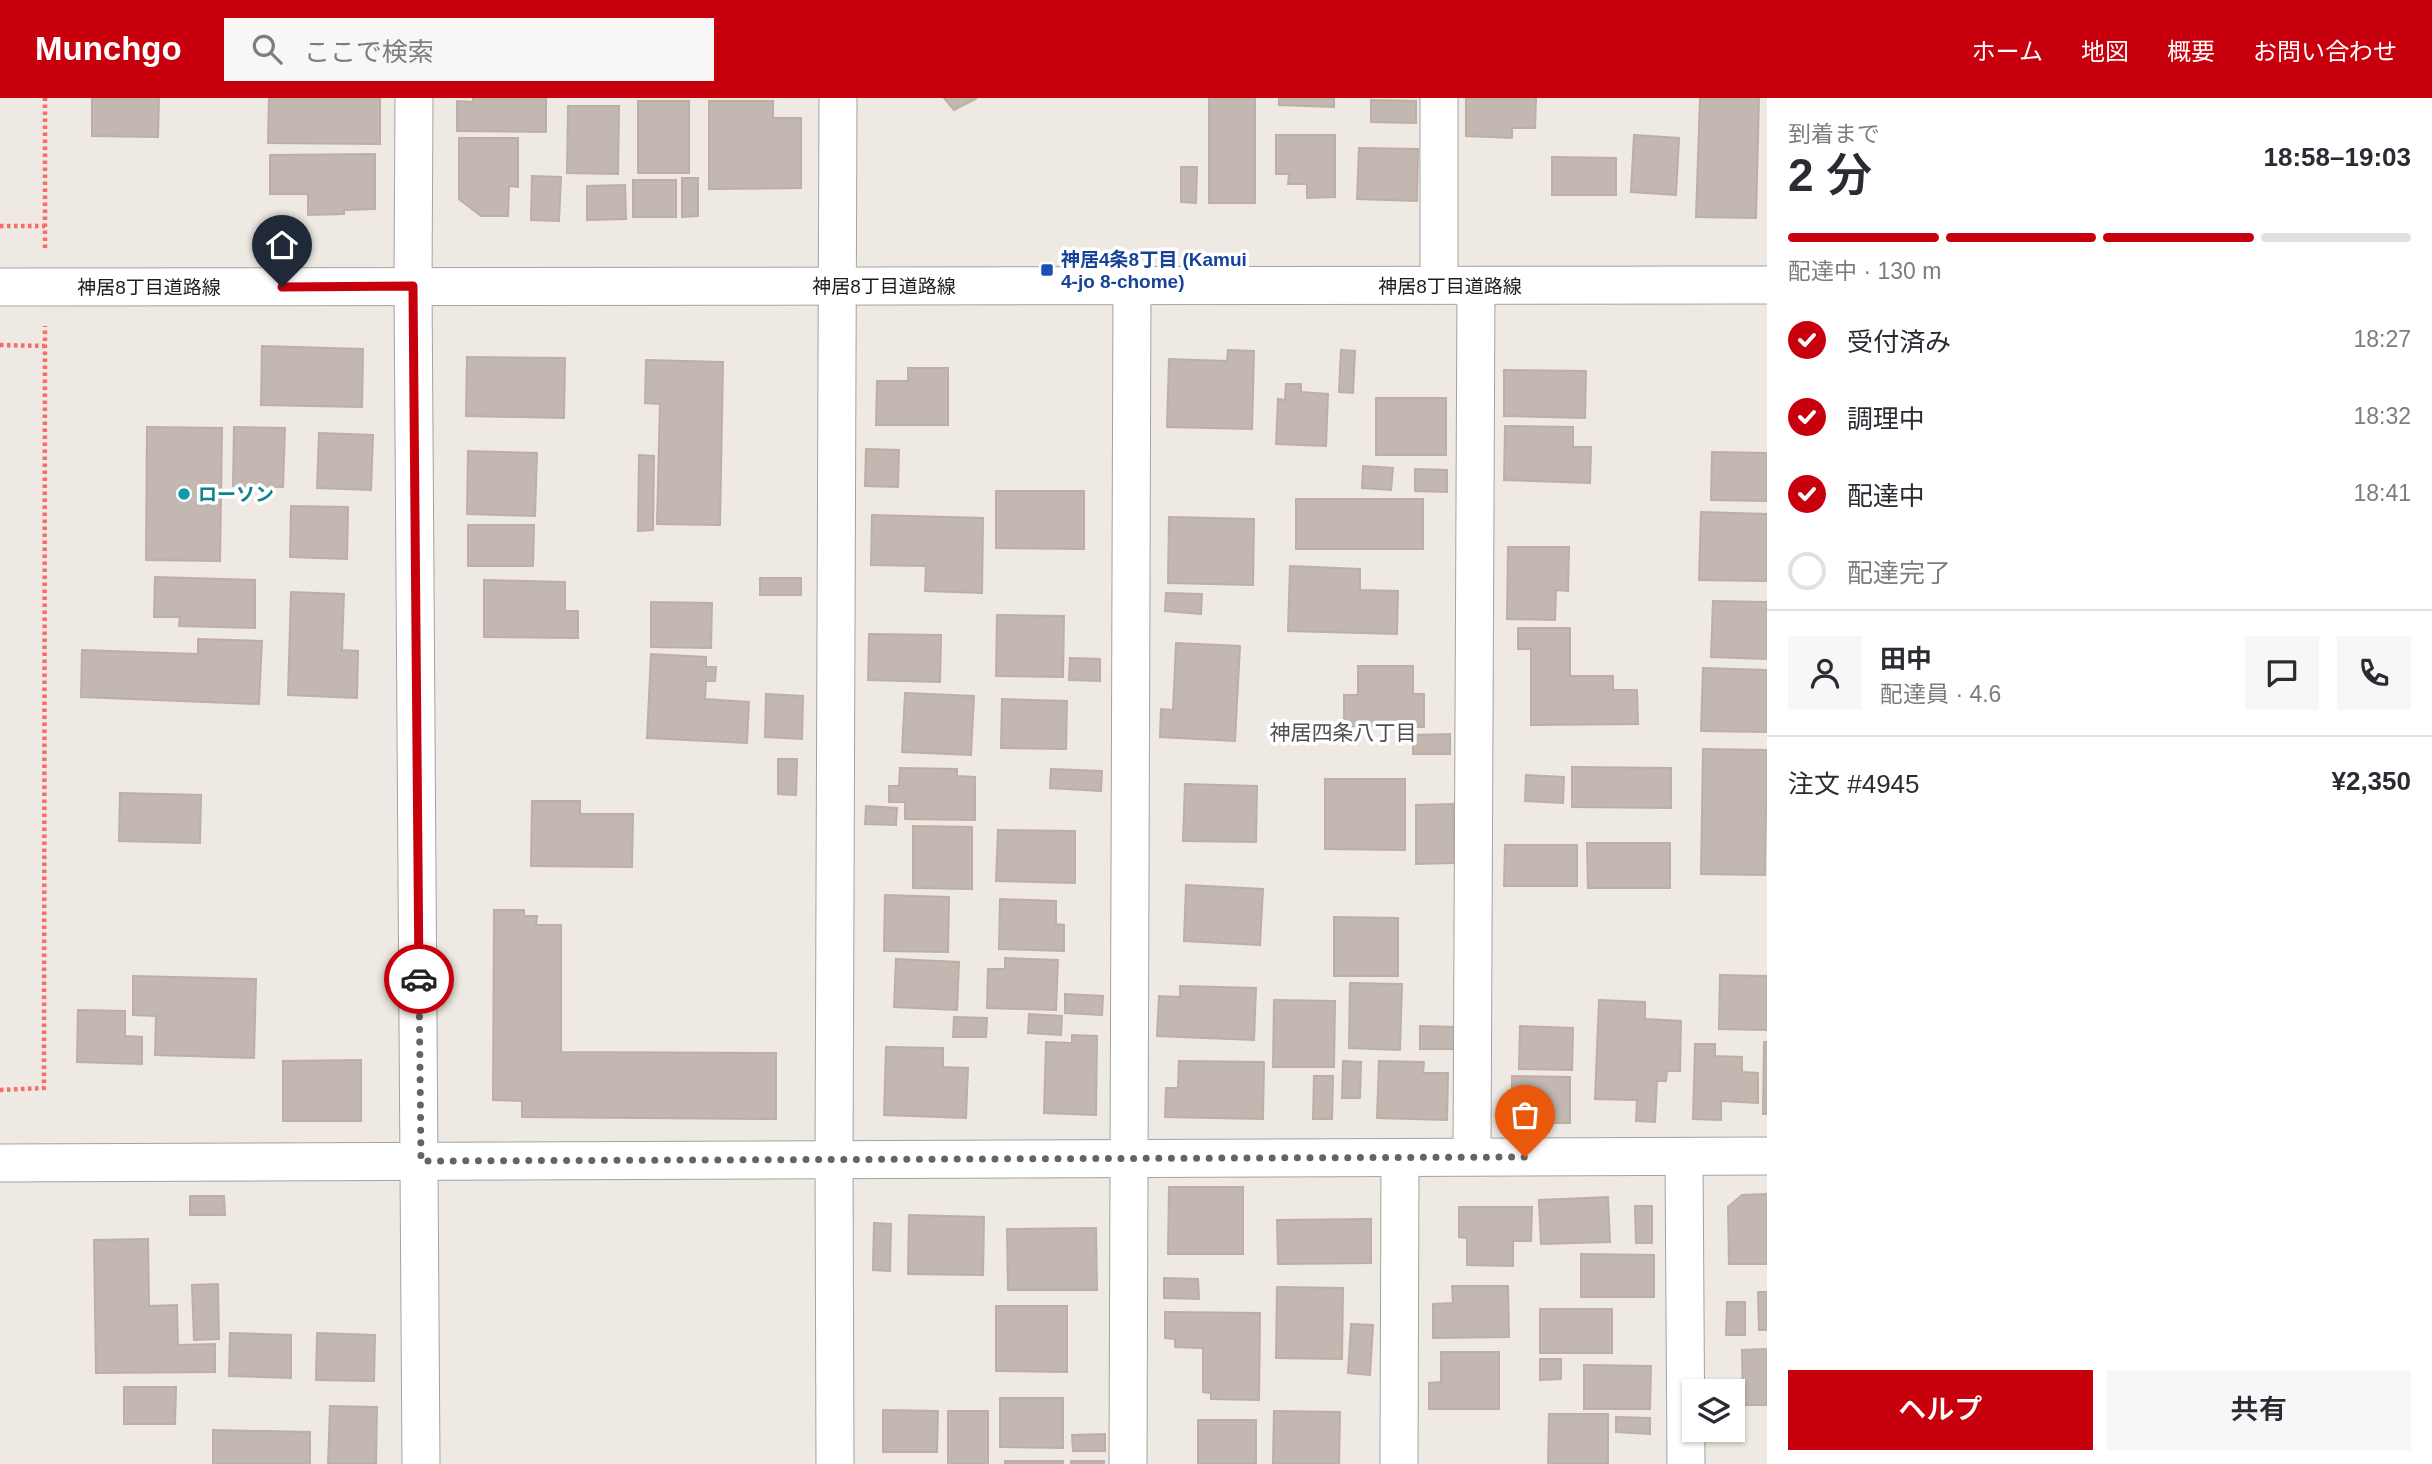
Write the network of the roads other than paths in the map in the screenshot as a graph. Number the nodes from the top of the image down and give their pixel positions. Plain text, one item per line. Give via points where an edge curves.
1 (414, 98) edge
2 (838, 98) edge
3 (1439, 98) edge
4 (1439, 285) junction
5 (1767, 285) edge
6 (413, 286) junction
7 (836, 286) junction
8 (1132, 286) junction
9 (1476, 286) junction
10 (0, 287) edge
11 (1767, 1156) edge
12 (1472, 1157) junction
13 (1684, 1157) junction
14 (1128, 1158) junction
15 (1400, 1158) junction
16 (834, 1160) junction
17 (421, 1161) junction
18 (0, 1163) edge
19 (421, 1464) edge
20 (835, 1464) edge
21 (1128, 1464) edge
22 (1399, 1464) edge
23 (1686, 1464) edge

1 - 6 street
2 - 7 street
3 - 4 street
4 - 8 street, 神居8丁目道路線
4 - 9 street, 神居8丁目道路線
5 - 9 street, 神居8丁目道路線
6 - 7 street, 神居8丁目道路線
6 - 10 street, 神居8丁目道路線
6 - 17 street
7 - 8 street, 神居8丁目道路線
7 - 16 street
8 - 14 street
9 - 12 street
11 - 13 street
12 - 13 street
12 - 15 street
13 - 23 street
14 - 15 street
14 - 16 street
14 - 21 street
15 - 22 street
16 - 17 street
16 - 20 street
17 - 18 street
17 - 19 street

